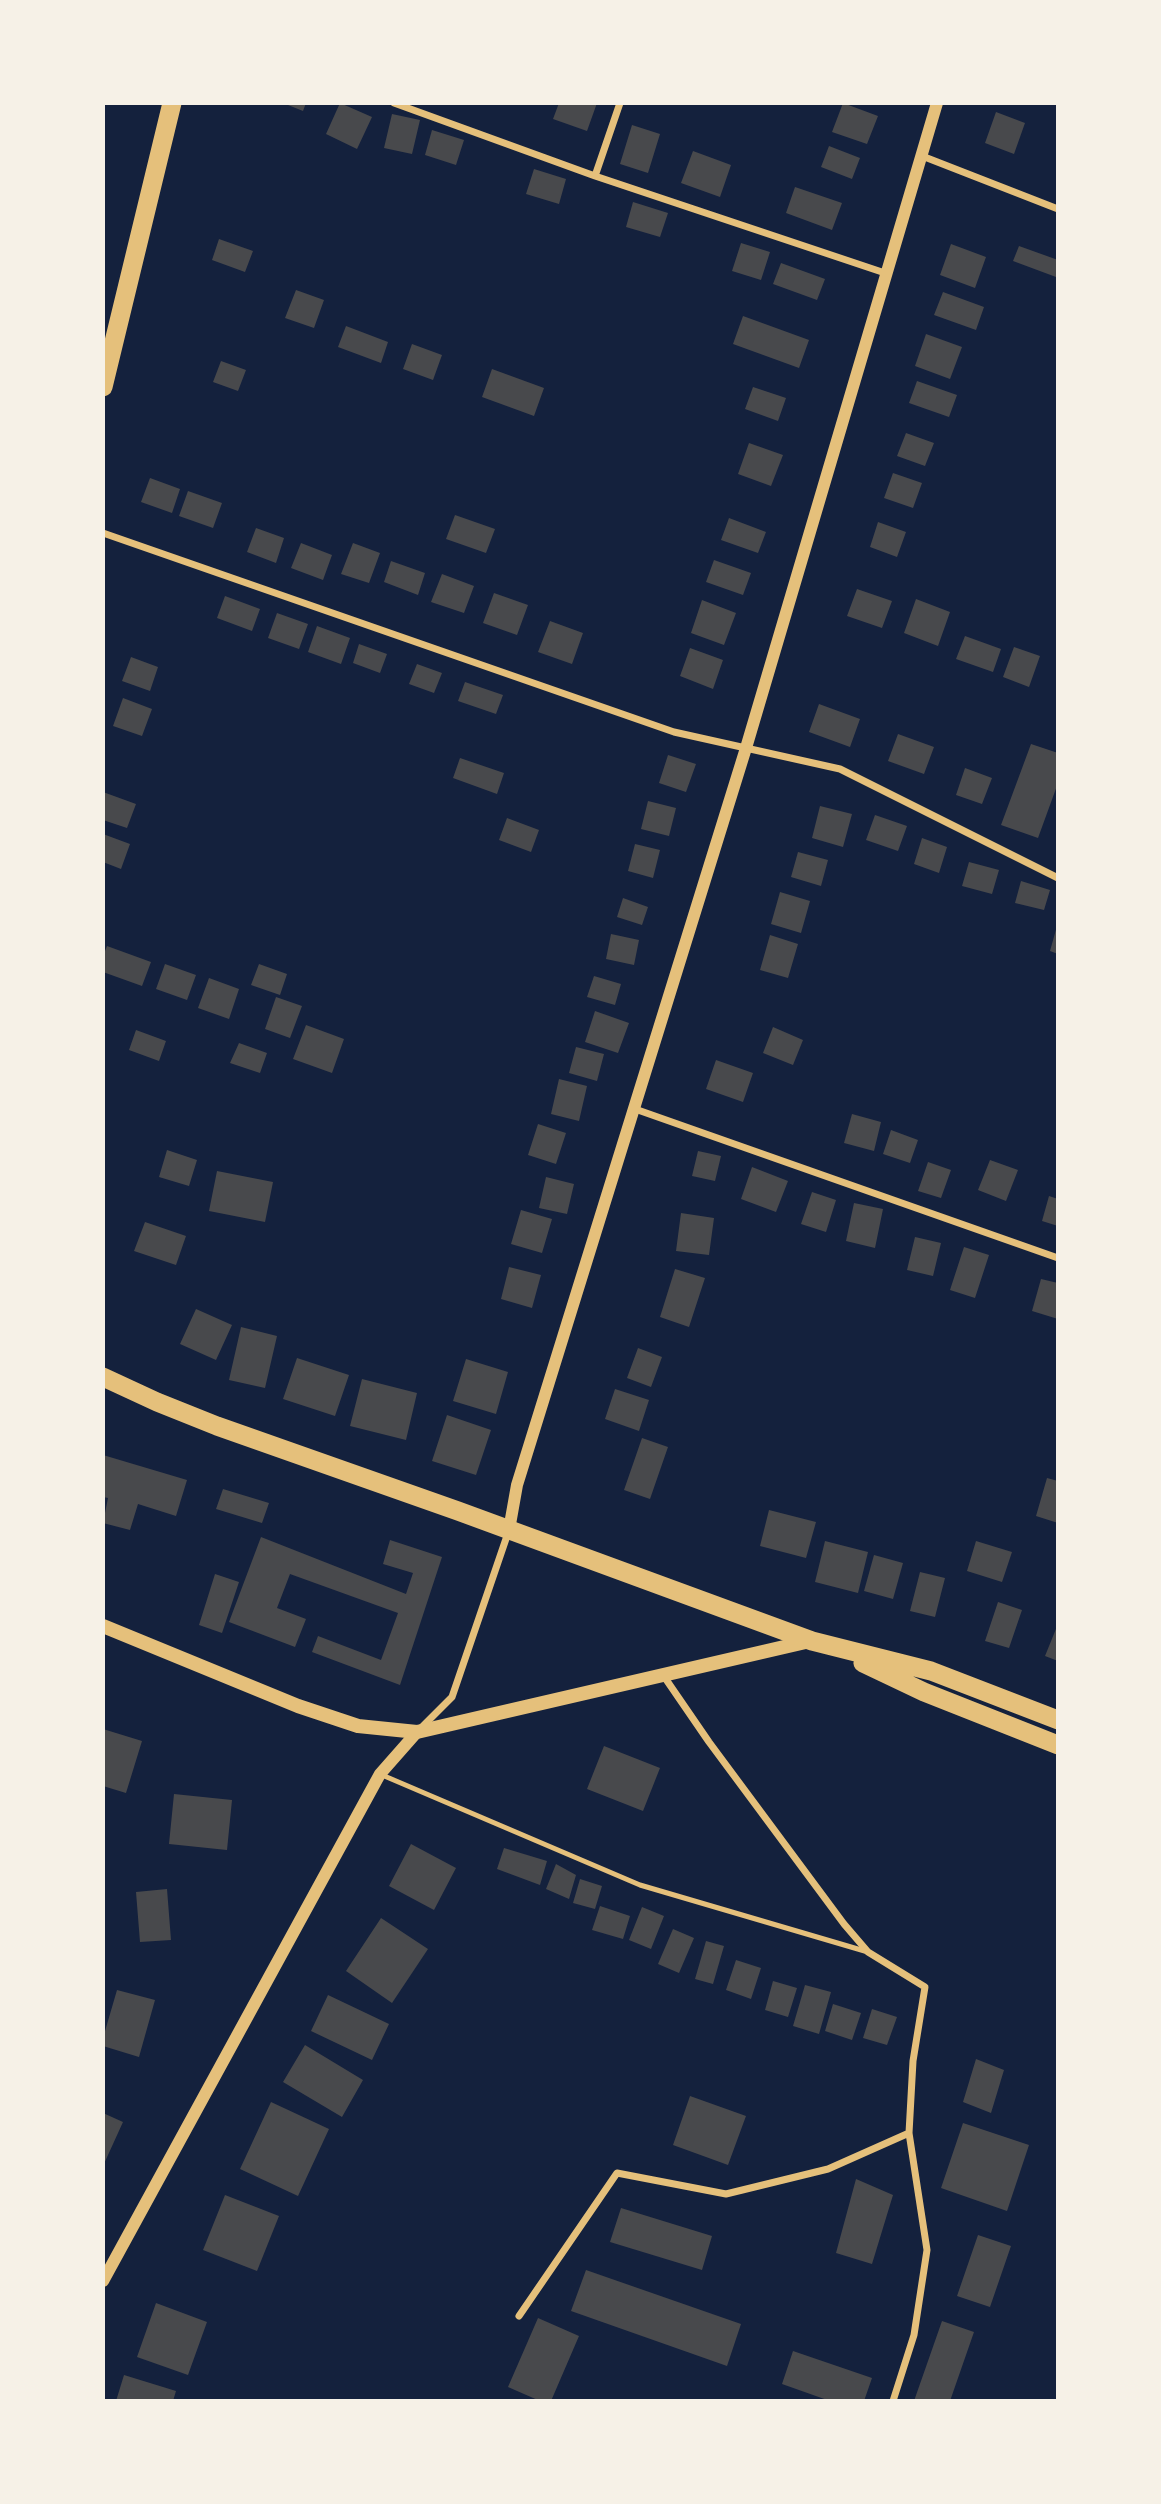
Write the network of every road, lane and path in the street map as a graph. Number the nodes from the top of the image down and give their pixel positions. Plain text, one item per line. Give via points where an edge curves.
1 (172, 103) edge
2 (394, 103) edge
3 (620, 103) edge
4 (937, 103) edge
5 (922, 156) junction
6 (596, 176) junction
7 (1058, 209) edge
8 (885, 273) junction
9 (103, 387) edge
10 (103, 533) edge
11 (746, 748) junction
12 (1058, 878) edge
13 (635, 1108) junction
14 (1058, 1258) edge
15 (103, 1377) edge
16 (509, 1530) junction
17 (103, 1626) edge
18 (816, 1642) junction
19 (662, 1674) junction
20 (1058, 1720) edge
21 (417, 1732) junction
22 (1058, 1745) edge
23 (380, 1774) junction
24 (868, 1952) junction
25 (909, 2133) junction
26 (103, 2281) edge
27 (519, 2316) dead end
28 (893, 2401) edge

1 - 9 highway
2 - 6 street
3 - 6 street
4 - 5 street
5 - 7 street
5 - 8 street
6 - 8 street
8 - 11 street
10 - 11 street via 674,732
11 - 12 street via 840,769
11 - 13 street
13 - 14 street
13 - 16 street via 517,1485
15 - 16 highway via 217,1426
16 - 18 highway
16 - 21 street via 452,1697
17 - 21 main road via 358,1727
18 - 19 main road
18 - 20 highway via 931,1671
18 - 22 highway via 924,1692
19 - 21 main road
19 - 24 street
21 - 23 street
23 - 24 lane via 640,1885
23 - 26 street
24 - 25 street via 925,1987 913,2062
25 - 27 street via 828,2169 726,2194 617,2173
25 - 28 street via 927,2250 914,2335

